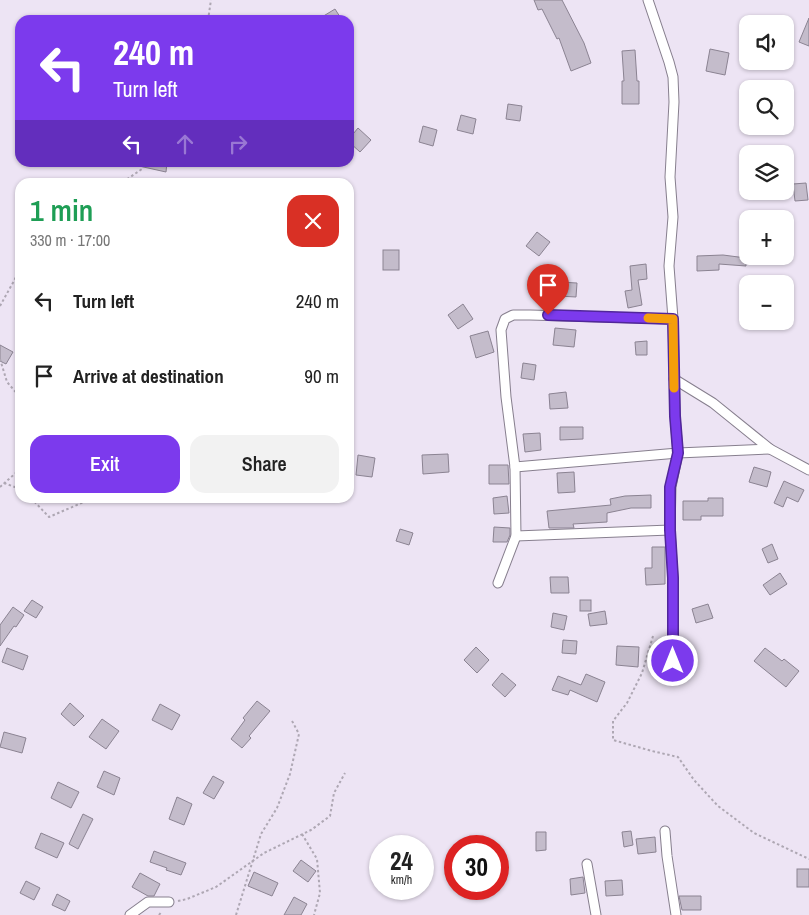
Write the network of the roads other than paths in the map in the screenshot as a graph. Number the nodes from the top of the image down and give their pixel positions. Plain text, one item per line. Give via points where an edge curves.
1 (648, 0) edge
2 (673, 319) junction
3 (674, 379) junction
4 (770, 449) junction
5 (678, 453) junction
6 (515, 468) junction
7 (809, 470) edge
8 (670, 530) junction
9 (516, 536) junction
10 (498, 583) dead end
11 (673, 661) dead end
12 (665, 831) dead end
13 (587, 864) dead end
14 (169, 902) road end
15 (130, 915) edge
16 (596, 915) edge
17 (676, 915) edge

1 - 2 street via 673,77 672,217 668,266
2 - 3 street
2 - 6 street via 530,314 505,319 501,330
3 - 4 street via 713,403
3 - 5 street
4 - 5 street
4 - 7 street
5 - 6 street
5 - 8 street via 670,487
6 - 9 street
8 - 9 street
8 - 11 street
9 - 10 street
12 - 17 street
13 - 16 street
14 - 15 street via 148,902

